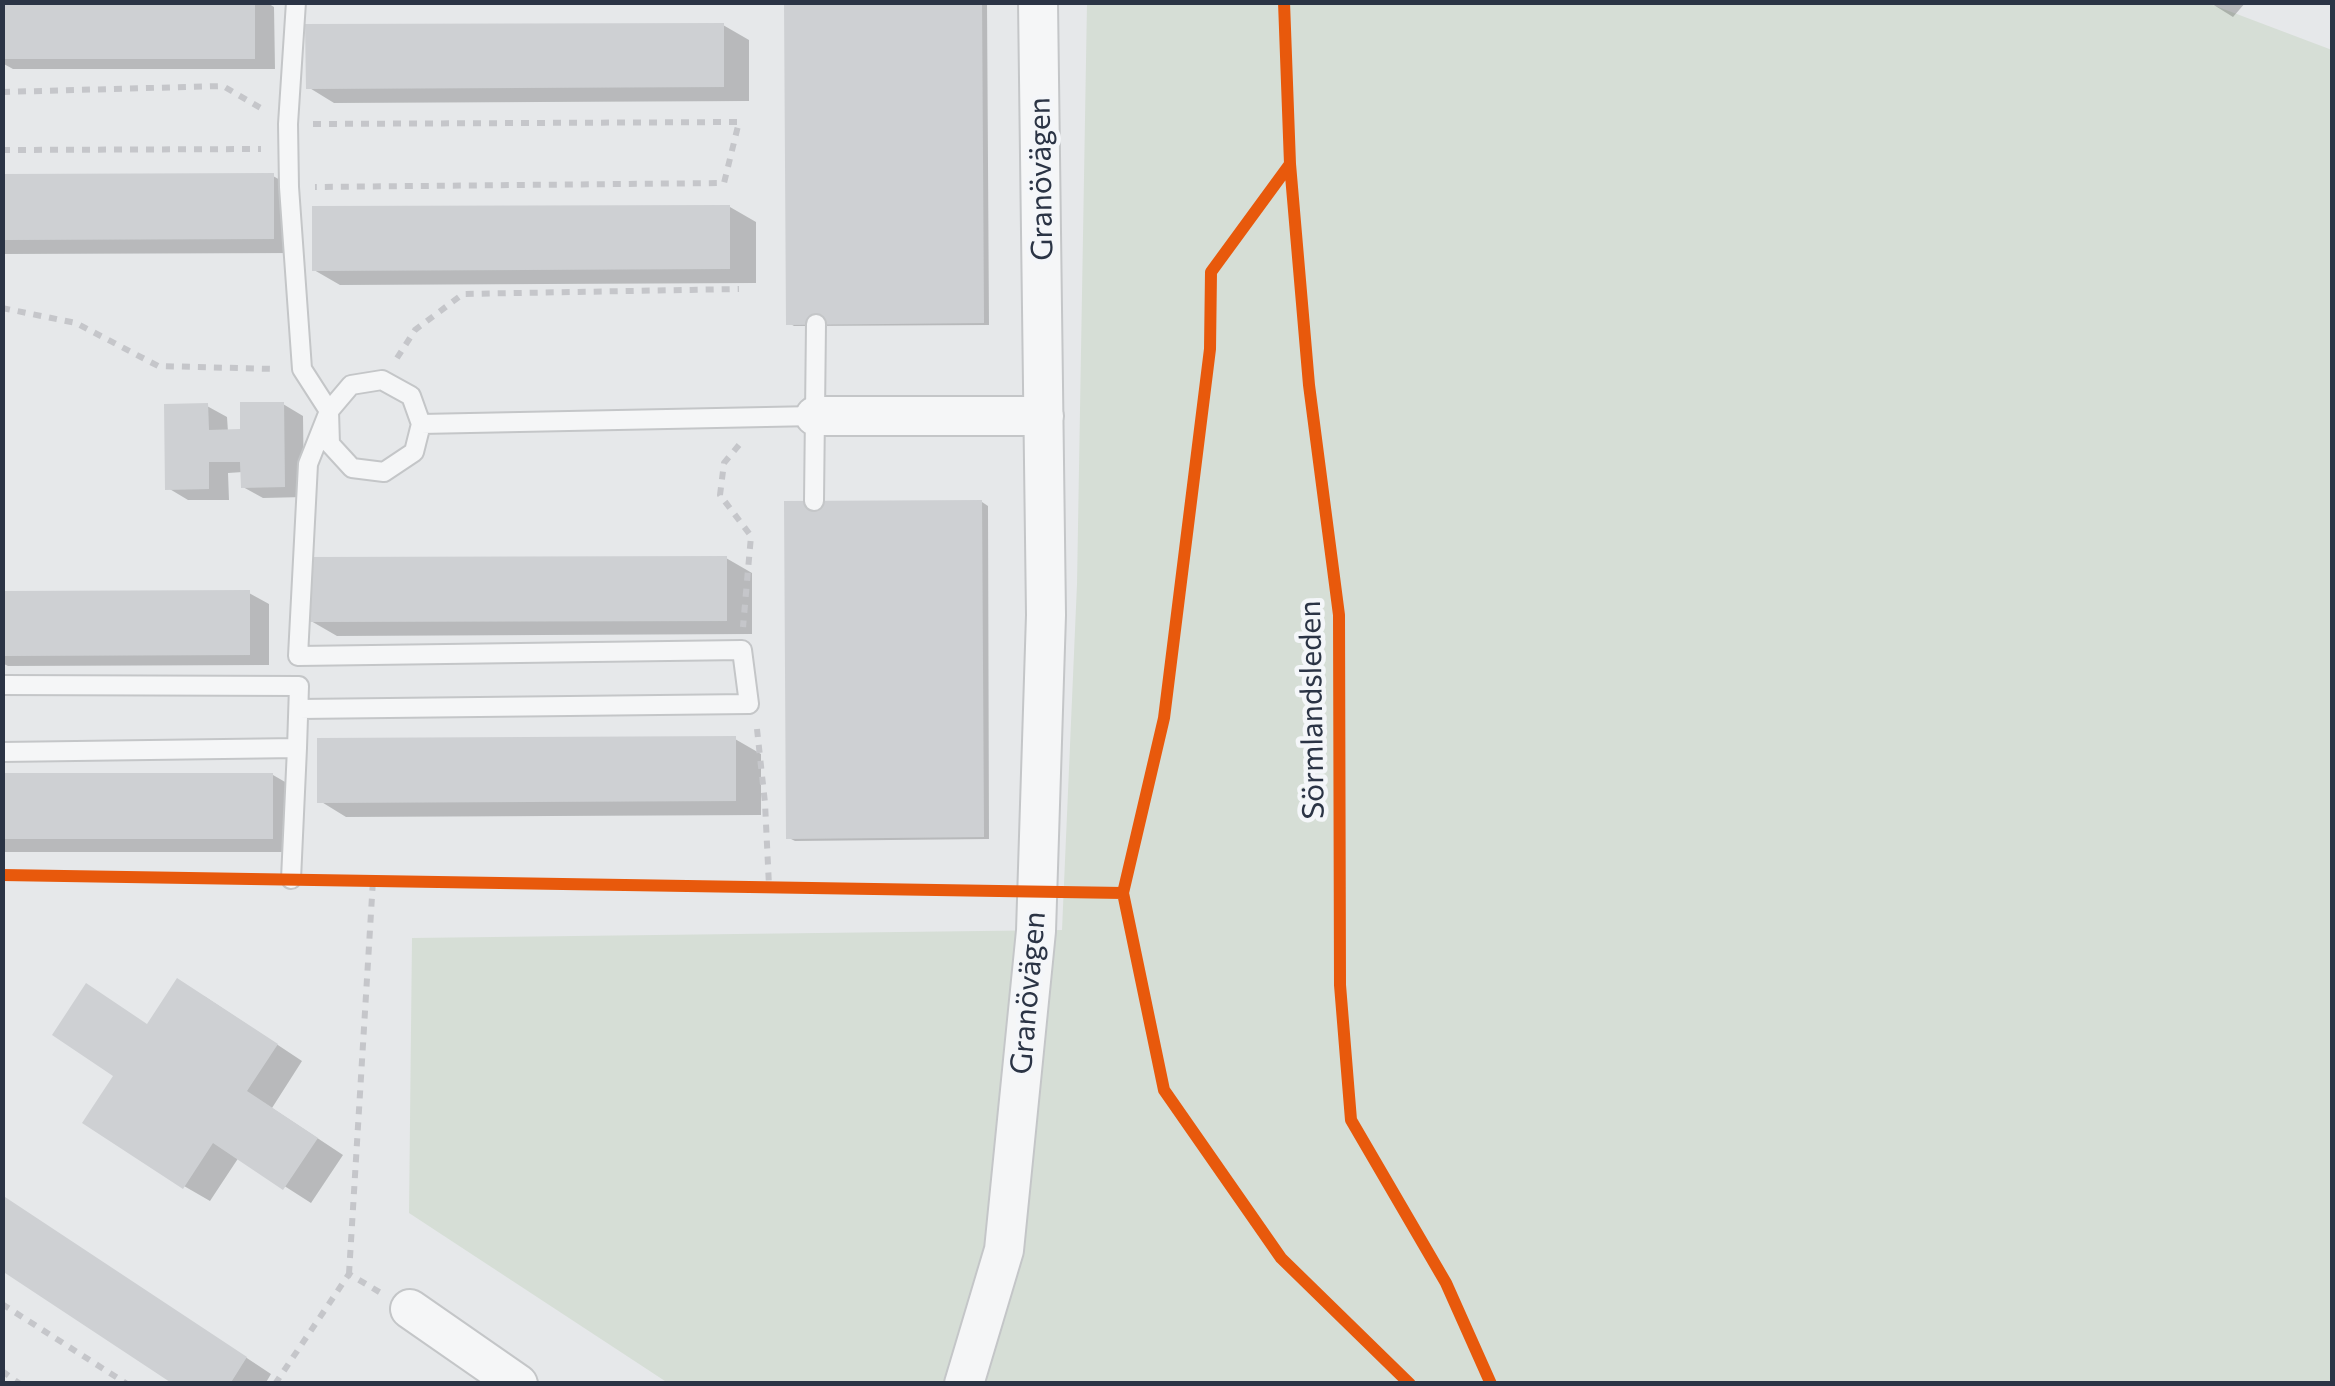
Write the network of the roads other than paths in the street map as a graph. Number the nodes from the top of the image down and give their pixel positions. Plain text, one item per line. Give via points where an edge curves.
1 (296, 2) edge
2 (1038, 2) edge
3 (816, 324) dead end
4 (329, 411) junction
5 (815, 416) junction
6 (1044, 416) junction
7 (421, 424) junction
8 (814, 501) dead end
9 (298, 656) junction
10 (2, 685) edge
11 (299, 686) junction
12 (299, 709) junction
13 (297, 748) junction
14 (2, 752) edge
15 (290, 879) dead end
16 (410, 1309) road end
17 (518, 1384) edge
18 (964, 1384) edge

1 - 4 lane via 288,149 302,369
2 - 6 street, Granövägen
3 - 5 lane
4 - 7 lane via 351,384 382,380 410,396
4 - 7 lane via 330,444 352,468 384,472 414,452
4 - 9 lane via 308,464
5 - 6 street
5 - 7 lane
5 - 8 lane
6 - 18 street, Granövägen via 1046,615 1036,931 1004,1250
9 - 11 lane
9 - 12 lane via 742,650 749,704
10 - 11 lane
11 - 12 lane
12 - 13 lane
13 - 14 lane
13 - 15 lane
16 - 17 street

